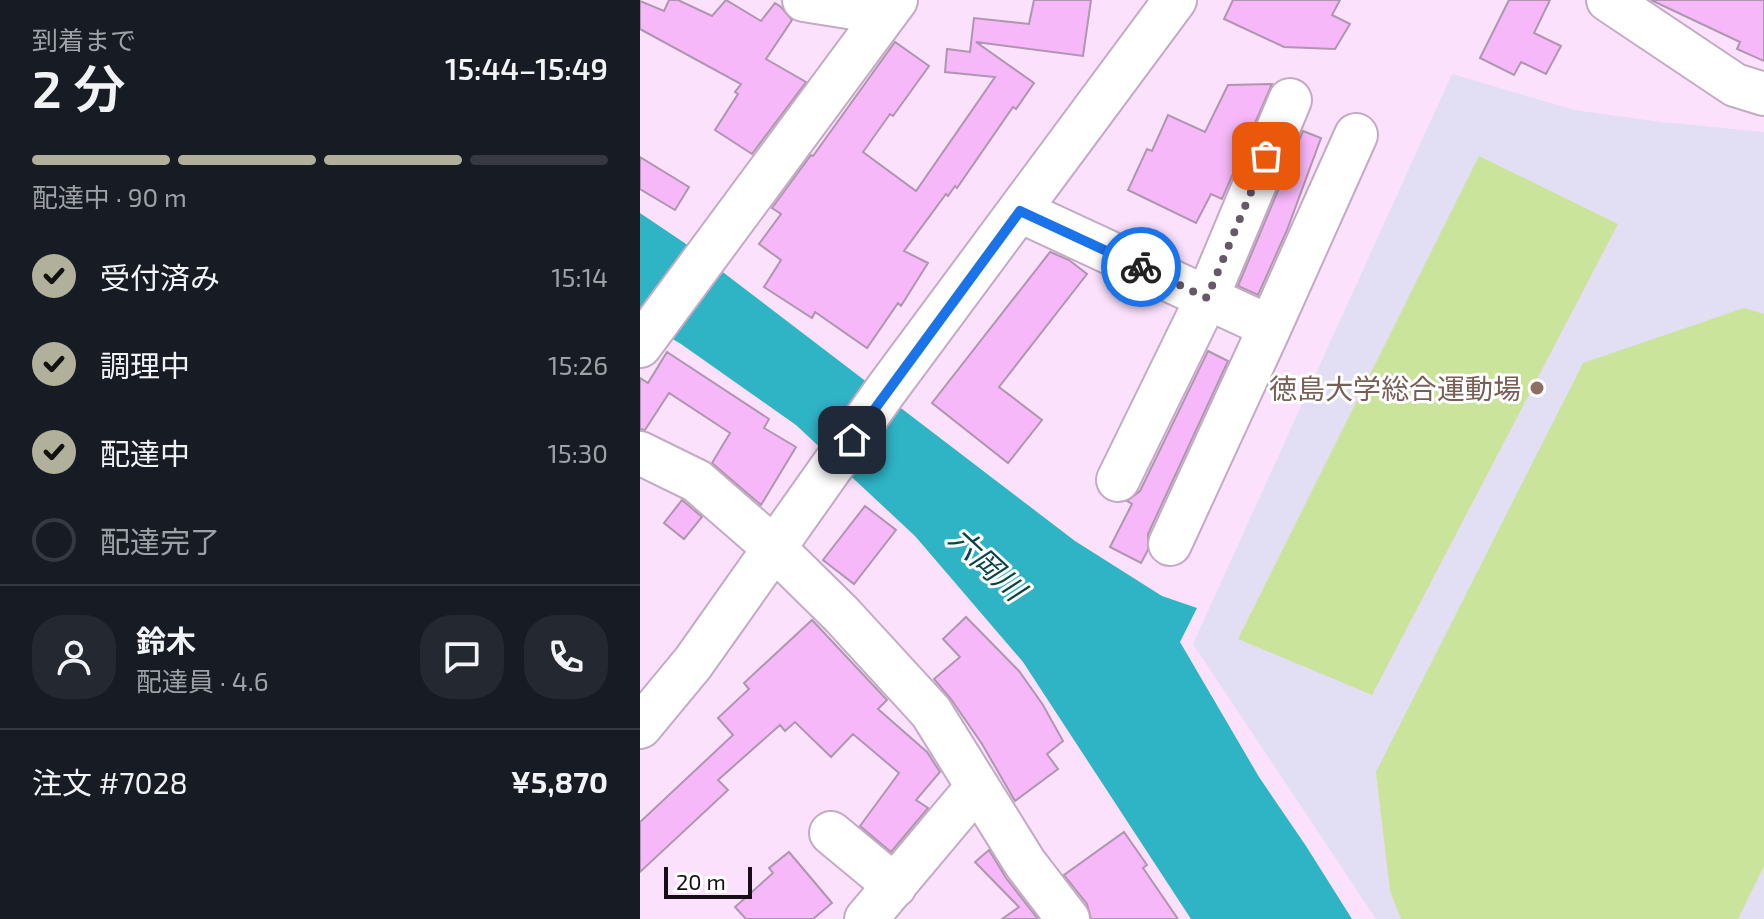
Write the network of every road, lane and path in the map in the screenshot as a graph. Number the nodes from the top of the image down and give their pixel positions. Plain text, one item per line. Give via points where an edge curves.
1 (804, 0) edge
2 (1175, 0) edge
3 (1608, 0) edge
4 (891, 6) edge
5 (1764, 94) edge
6 (1290, 100) dead end
7 (1356, 135) dead end
8 (1020, 211) junction
9 (1207, 298) junction
10 (1270, 327) junction
11 (644, 341) edge
12 (640, 453) edge
13 (1118, 480) dead end
14 (1170, 544) dead end
15 (775, 549) junction
16 (640, 727) edge
17 (977, 787) junction
18 (831, 833) dead end
19 (895, 886) junction
20 (866, 919) edge
21 (1068, 919) edge

1 - 4 street
2 - 8 street
3 - 5 street via 1735,85
4 - 11 street
6 - 9 street
7 - 10 street
8 - 9 street
8 - 15 street
9 - 10 street
9 - 13 street
10 - 14 street
12 - 15 street via 697,481
15 - 16 street
15 - 17 street via 931,712
17 - 19 street
17 - 21 street
18 - 19 street
19 - 20 street

